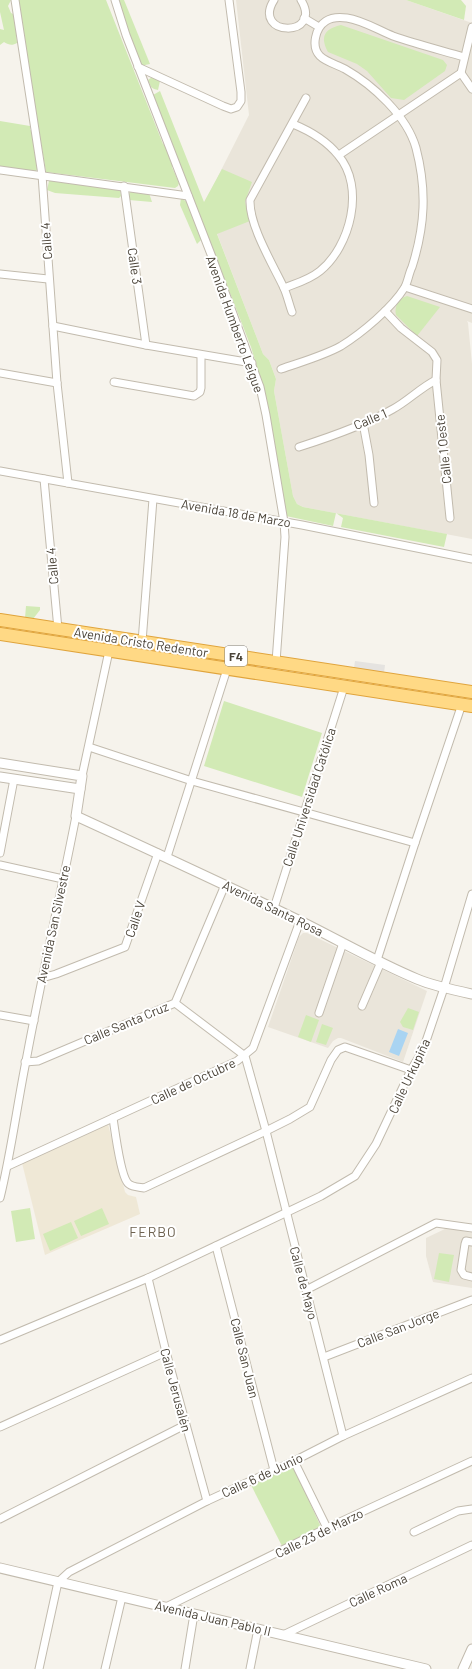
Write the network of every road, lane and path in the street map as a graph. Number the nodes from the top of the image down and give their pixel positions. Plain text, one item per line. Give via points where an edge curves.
1 (15, 0) edge
2 (115, 0) edge
3 (229, 0) edge
4 (274, 0) edge
5 (301, 0) edge
6 (304, 18) junction
7 (319, 27) junction
8 (472, 27) edge
9 (464, 57) junction
10 (138, 67) junction
11 (461, 73) junction
12 (472, 89) edge
13 (306, 98) dead end
14 (398, 115) junction
15 (293, 124) junction
16 (339, 156) junction
17 (0, 170) edge
18 (42, 175) junction
19 (124, 186) junction
20 (188, 196) junction
21 (0, 274) edge
22 (48, 279) junction
23 (405, 287) junction
24 (284, 288) junction
25 (472, 309) edge
26 (385, 311) junction
27 (292, 312) dead end
28 (53, 326) junction
29 (146, 345) junction
30 (201, 355) junction
31 (252, 363) junction
32 (281, 368) dead end
33 (0, 373) edge
34 (436, 380) junction
35 (114, 382) dead end
36 (57, 383) junction
37 (363, 423) junction
38 (298, 447) dead end
39 (0, 471) edge
40 (44, 479) junction
41 (68, 483) junction
42 (153, 499) junction
43 (374, 502) dead end
44 (450, 518) dead end
45 (284, 522) junction
46 (472, 560) edge
47 (0, 620) edge
48 (58, 629) junction
49 (0, 634) edge
50 (142, 642) junction
51 (109, 651) junction
52 (276, 662) junction
53 (227, 669) junction
54 (344, 686) junction
55 (472, 692) edge
56 (467, 705) edge
57 (89, 747) junction
58 (0, 763) edge
59 (82, 776) junction
60 (0, 777) edge
61 (14, 779) junction
62 (192, 781) junction
63 (80, 788) junction
64 (304, 813) junction
65 (76, 816) junction
66 (415, 843) junction
67 (0, 853) edge
68 (158, 853) junction
69 (167, 857) junction
70 (0, 865) edge
71 (63, 879) junction
72 (225, 885) junction
73 (472, 894) edge
74 (274, 908) junction
75 (300, 921) junction
76 (343, 943) junction
77 (379, 961) junction
78 (42, 978) junction
79 (444, 988) junction
80 (472, 994) edge
81 (174, 1003) junction
82 (362, 1006) dead end
83 (318, 1013) dead end
84 (0, 1015) edge
85 (34, 1021) junction
86 (245, 1056) junction
87 (25, 1062) junction
88 (412, 1070) junction
89 (113, 1118) junction
90 (266, 1131) junction
91 (8, 1166) junction
92 (0, 1198) edge
93 (286, 1213) junction
94 (472, 1228) edge
95 (472, 1242) edge
96 (216, 1246) junction
97 (472, 1277) edge
98 (148, 1278) junction
99 (306, 1290) junction
100 (472, 1300) edge
101 (0, 1340) edge
102 (166, 1352) junction
103 (324, 1357) junction
104 (472, 1378) edge
105 (185, 1425) junction
106 (0, 1428) edge
107 (343, 1436) junction
108 (294, 1461) junction
109 (472, 1462) edge
110 (274, 1470) junction
111 (207, 1501) junction
112 (472, 1509) edge
113 (0, 1519) edge
114 (328, 1528) junction
115 (414, 1532) dead end
116 (472, 1545) edge
117 (0, 1568) edge
118 (58, 1582) junction
119 (122, 1597) junction
120 (166, 1607) junction
121 (194, 1614) junction
122 (258, 1629) junction
123 (283, 1635) junction
124 (472, 1649) edge
125 (39, 1669) edge
126 (105, 1669) edge
127 (185, 1669) edge
128 (250, 1669) edge
129 (426, 1669) edge
130 (463, 1669) edge

1 - 18 street, Calle 4
2 - 10 street, Avenida Humberto Leigue
3 - 10 street via 241,92 241,101 237,107 231,109 223,106
4 - 6 street via 270,16 281,28 292,29
5 - 6 street
6 - 7 street
7 - 9 street via 333,18 348,18 393,36
7 - 14 street via 316,48 321,57 346,69 371,86
8 - 9 street
9 - 11 street
10 - 20 street, Avenida Humberto Leigue
11 - 12 street
11 - 14 street
13 - 15 street
14 - 16 street
14 - 23 street via 408,129 415,147 424,197 419,244
15 - 16 street via 310,131
15 - 24 street via 250,200 260,238
16 - 24 street via 351,182 351,217 346,235 339,249 320,271 306,280
17 - 18 street
18 - 19 street
18 - 22 street, Calle 4
19 - 20 street
19 - 29 street, Calle 3
20 - 31 street, Avenida Humberto Leigue
21 - 22 street
22 - 28 street, Calle 4
23 - 25 street
23 - 26 street
24 - 27 street
26 - 32 street via 340,346
26 - 34 street, Calle 1 Oeste via 401,328 432,352 437,360
28 - 29 street
28 - 36 street, Calle 4
29 - 30 street
30 - 31 street
30 - 35 street via 202,388 194,396
31 - 45 street, Avenida Humberto Leigue via 266,415
33 - 36 street
34 - 37 street, Calle 1 via 393,409
34 - 44 street, Calle 1 Oeste
36 - 41 street, Calle 4
37 - 38 street, Calle 1
37 - 43 street
39 - 40 street, Avenida 18 de Marzo
40 - 41 street, Avenida 18 de Marzo
40 - 48 street, Calle 4
41 - 42 street, Avenida 18 de Marzo
42 - 45 street, Avenida 18 de Marzo
42 - 50 street
45 - 46 street, Avenida 18 de Marzo
45 - 52 street, Avenida Humberto Leigue
47 - 48 highway, Avenida Cristo Redentor / F4
48 - 50 highway, Avenida Cristo Redentor / F4
49 - 51 highway, Avenida Cristo Redentor / F4
50 - 52 highway, Avenida Cristo Redentor / F4
51 - 53 highway, Avenida Cristo Redentor / F4
51 - 57 street, Avenida San Silvestre
52 - 55 highway, Avenida Cristo Redentor / F4
53 - 54 highway, Avenida Cristo Redentor / F4
53 - 62 street
54 - 56 highway, Avenida Cristo Redentor / F4
54 - 64 street, Calle Universidad Católica
56 - 66 street
57 - 59 street, Avenida San Silvestre
57 - 62 street
58 - 59 street
59 - 63 street, Avenida San Silvestre
60 - 61 street
61 - 63 street
61 - 67 street
62 - 64 street
62 - 69 street
63 - 65 street, Avenida San Silvestre
64 - 66 street
64 - 74 street, Calle Universidad Católica
65 - 68 street, Avenida Santa Rosa
65 - 71 street, Avenida San Silvestre
66 - 77 street
68 - 69 street, Avenida Santa Rosa
68 - 78 street, Calle V via 125,947
69 - 72 street, Avenida Santa Rosa
70 - 71 street
71 - 78 street, Avenida San Silvestre
72 - 74 street, Avenida Santa Rosa
72 - 81 street, Calle Santa Cruz
73 - 79 street, Calle Urkupiña
74 - 75 street, Avenida Santa Rosa
75 - 76 street, Avenida Santa Rosa
75 - 86 street, Calle de Octubre via 254,1048
76 - 77 street, Avenida Santa Rosa
76 - 83 street
77 - 79 street, Avenida Santa Rosa
77 - 82 street
78 - 85 street, Avenida San Silvestre
79 - 80 street, Avenida Santa Rosa
79 - 88 street, Calle Urkupiña via 423,1050
81 - 86 street
81 - 87 street, Calle Santa Cruz via 38,1061
84 - 85 street
85 - 87 street, Avenida San Silvestre
86 - 89 street, Calle de Octubre
86 - 90 street, Calle de Mayo
87 - 91 street, Avenida San Silvestre
88 - 90 street via 345,1047 338,1050 331,1060 310,1107
88 - 93 street, Calle Urkupiña via 376,1144 355,1176
89 - 90 street via 121,1164 127,1182 134,1187 144,1188
89 - 91 street, Calle de Octubre
90 - 93 street, Calle de Mayo
91 - 92 street, Avenida San Silvestre
93 - 96 street, Calle Urkupiña
93 - 99 street, Calle de Mayo
94 - 99 street via 436,1223
95 - 97 street via 468,1241 465,1244 461,1270 464,1275
96 - 98 street, Calle Urkupiña
96 - 110 street, Calle San Juan
98 - 101 street, Calle Urkupiña
98 - 102 street, Calle Jerusalén
99 - 103 street, Calle de Mayo
100 - 103 street, Calle San Jorge
102 - 105 street, Calle Jerusalén
102 - 106 street
103 - 107 street, Calle de Mayo
104 - 107 street, Calle 6 de Junio
105 - 111 street, Calle Jerusalén
105 - 113 street
107 - 108 street, Calle 6 de Junio
108 - 110 street, Calle 6 de Junio
108 - 114 street
109 - 114 street, Calle 23 de Marzo
110 - 111 street, Calle 6 de Junio
111 - 118 street, Calle 6 de Junio via 69,1572
112 - 115 street via 458,1511
114 - 120 street, Calle 23 de Marzo
116 - 123 street, Calle Roma
117 - 118 street, Avenida Juan Pablo II
118 - 119 street, Avenida Juan Pablo II
118 - 125 street
119 - 120 street, Avenida Juan Pablo II
119 - 126 street
120 - 121 street, Avenida Juan Pablo II
121 - 122 street, Avenida Juan Pablo II
121 - 127 street
122 - 123 street, Avenida Juan Pablo II
122 - 128 street
123 - 129 street, Avenida Juan Pablo II
124 - 130 street

